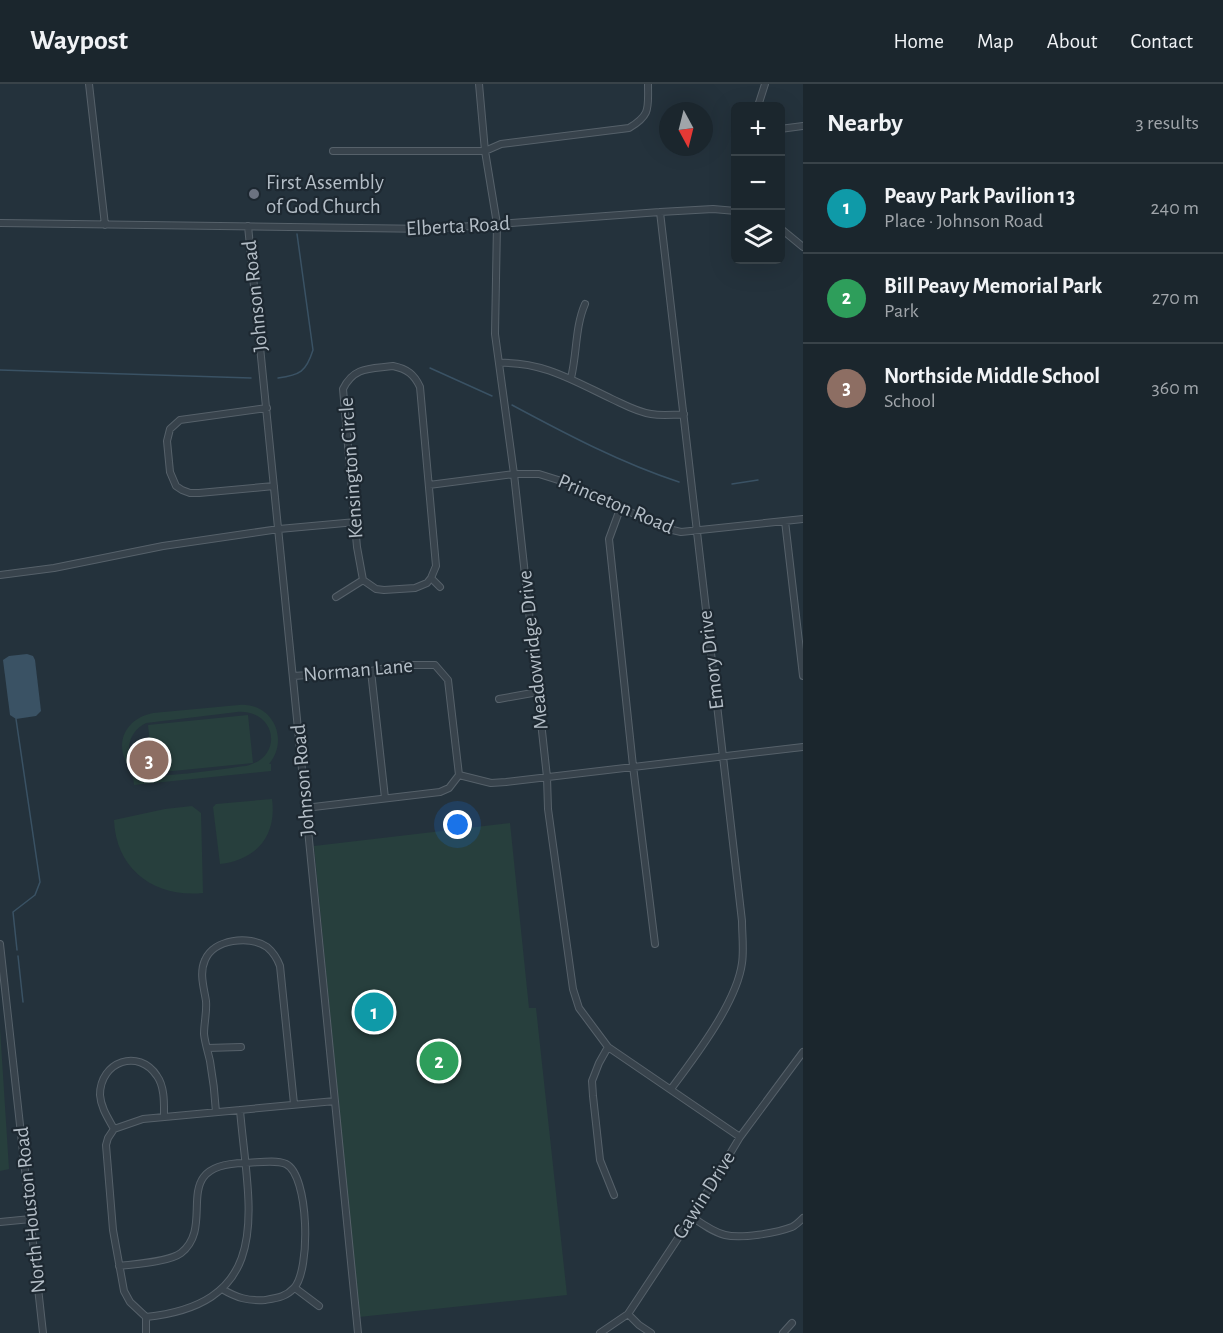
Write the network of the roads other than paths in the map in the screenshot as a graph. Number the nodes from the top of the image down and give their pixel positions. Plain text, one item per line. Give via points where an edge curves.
1 (89, 84) edge
2 (479, 84) edge
3 (648, 84) edge
4 (765, 84) edge
5 (760, 102) edge
6 (803, 126) edge
7 (785, 128) edge
8 (485, 151) junction
9 (333, 152) dead end
10 (731, 211) edge
11 (660, 212) junction
12 (0, 223) edge
13 (497, 224) junction
14 (105, 225) junction
15 (248, 226) junction
16 (785, 232) edge
17 (803, 247) edge
18 (585, 304) dead end
19 (499, 363) junction
20 (571, 378) junction
21 (267, 408) junction
22 (684, 414) junction
23 (514, 474) junction
24 (429, 484) junction
25 (274, 486) junction
26 (620, 509) junction
27 (803, 519) edge
28 (785, 521) junction
29 (356, 522) junction
30 (279, 529) junction
31 (696, 531) junction
32 (0, 575) edge
33 (431, 578) junction
34 (363, 580) junction
35 (440, 587) dead end
36 (336, 597) dead end
37 (371, 671) junction
38 (293, 676) junction
39 (803, 676) edge
40 (538, 692) junction
41 (499, 699) dead end
42 (803, 747) edge
43 (722, 757) junction
44 (633, 766) junction
45 (459, 775) junction
46 (547, 777) junction
47 (385, 798) junction
48 (306, 808) junction
49 (655, 944) dead end
50 (0, 945) edge
51 (241, 1047) dead end
52 (608, 1047) junction
53 (207, 1048) junction
54 (803, 1052) edge
55 (671, 1089) junction
56 (335, 1101) junction
57 (294, 1104) junction
58 (240, 1110) junction
59 (216, 1112) junction
60 (164, 1117) junction
61 (114, 1129) junction
62 (740, 1137) junction
63 (244, 1163) junction
64 (614, 1195) dead end
65 (692, 1217) junction
66 (803, 1218) edge
67 (31, 1219) junction
68 (0, 1222) edge
69 (119, 1266) junction
70 (295, 1288) junction
71 (222, 1289) junction
72 (319, 1306) dead end
73 (628, 1314) junction
74 (146, 1317) junction
75 (792, 1323) dead end
76 (43, 1333) edge
77 (146, 1333) edge
78 (358, 1333) edge
79 (600, 1333) edge
80 (651, 1333) edge
81 (783, 1333) edge

1 - 14 street
2 - 8 street, Meadowridge Drive
3 - 8 street via 648,111 629,128 501,144
4 - 5 street
6 - 7 street
8 - 9 street
8 - 13 street, Meadowridge Drive
10 - 11 street, Elberta Road
11 - 13 street, Elberta Road
11 - 22 street, Emory Drive
12 - 14 street, Elberta Road
13 - 15 street, Elberta Road via 431,229
13 - 19 street, Meadowridge Drive via 495,334
14 - 15 street, Elberta Road
15 - 21 street, Johnson Road
16 - 17 street
18 - 20 street via 579,317
19 - 20 street via 519,362
19 - 23 street, Meadowridge Drive
20 - 22 street via 642,412
21 - 25 street, Johnson Road
21 - 25 street via 180,420 167,436 169,462 176,486 190,493
22 - 31 street, Emory Drive
23 - 24 street, Princeton Road
23 - 26 street, Princeton Road via 556,478
23 - 40 street, Meadowridge Drive
24 - 29 street, Kensington Circle via 416,379 403,368 393,366 352,375 343,399
24 - 33 street, Kensington Circle via 436,557
25 - 30 street, Johnson Road
26 - 31 street, Princeton Road via 664,528
26 - 44 street via 609,539
27 - 28 street, Princeton Road
28 - 31 street, Princeton Road
28 - 39 street
29 - 30 street
29 - 34 street, Kensington Circle
30 - 32 street
30 - 38 street, Johnson Road
31 - 43 street, Emory Drive
33 - 34 street via 415,588 384,590
33 - 35 street
34 - 36 street
37 - 38 street, Norman Lane
37 - 45 street, Norman Lane via 435,665 448,680
37 - 47 street
38 - 48 street, Johnson Road
40 - 41 street
40 - 46 street, Meadowridge Drive
42 - 43 street
43 - 44 street
43 - 55 street, Emory Drive via 742,921 742,962 738,984 724,1010
44 - 46 street
44 - 49 street
45 - 46 street via 491,783
45 - 47 street via 449,788 440,792
46 - 52 street, Meadowridge Drive via 573,989 579,1008
47 - 48 street
48 - 56 street, Johnson Road
50 - 67 street, North Houston Road
51 - 53 street
52 - 55 street, Meadowridge Drive
52 - 64 street via 592,1081 600,1160
53 - 57 street via 202,981 205,960 223,944 252,941 266,946 275,955 282,977
53 - 59 street
54 - 62 street, Gawin Drive
55 - 62 street, Meadowridge Drive
56 - 57 street
56 - 78 street, Johnson Road
57 - 58 street
58 - 59 street
58 - 63 street
59 - 60 street
60 - 61 street
60 - 61 street via 157,1075 139,1063 125,1062 109,1068 101,1082 102,1105
61 - 69 street via 106,1145
62 - 65 street, Gawin Drive
63 - 69 street via 213,1168 203,1179 196,1191 197,1227 180,1254
63 - 70 street via 283,1162 291,1167 300,1186 306,1247
63 - 71 street via 249,1210 247,1244 240,1264
65 - 66 street via 728,1236 794,1227
65 - 73 street, Gawin Drive
67 - 68 street
67 - 76 street, North Houston Road
69 - 74 street via 129,1302
70 - 71 street via 282,1298 252,1301
70 - 72 street
71 - 74 street via 192,1308
73 - 79 street, Gawin Drive
73 - 80 street
74 - 77 street
75 - 81 street

